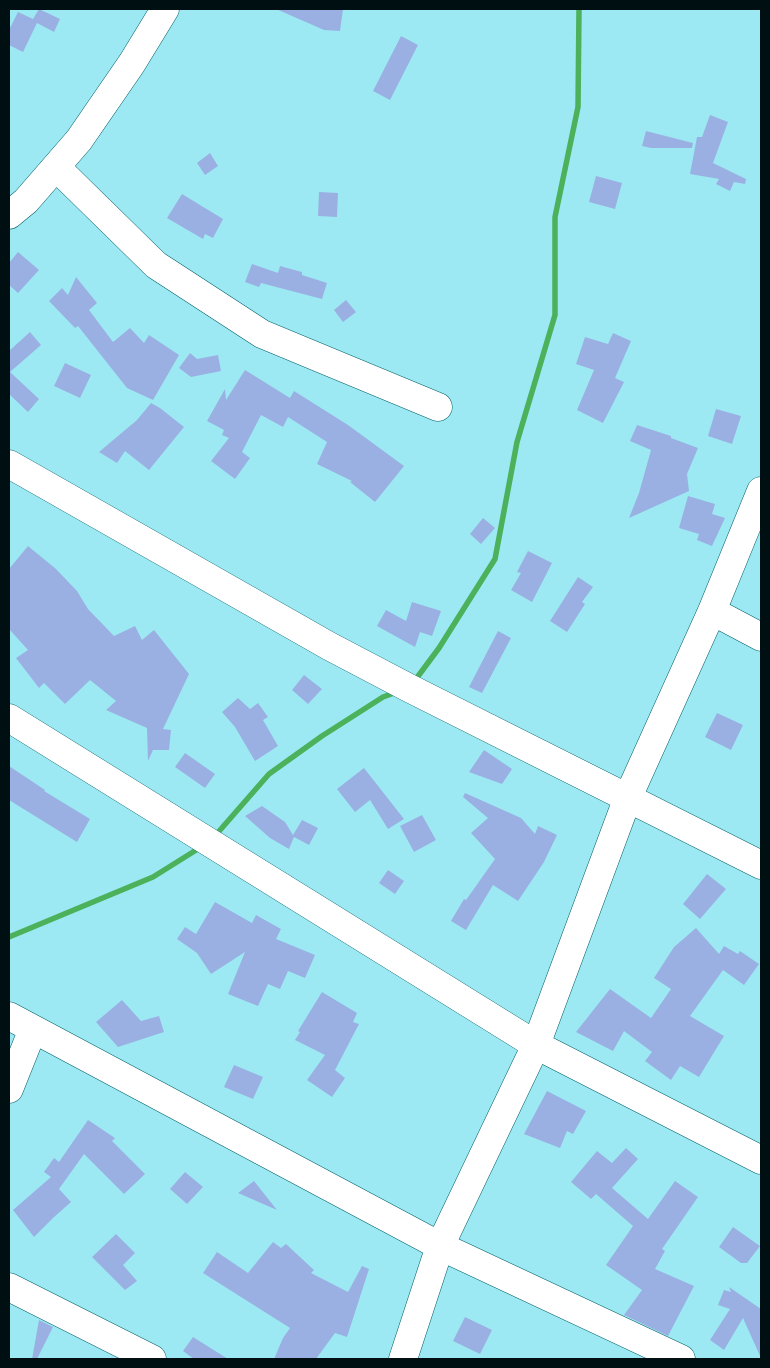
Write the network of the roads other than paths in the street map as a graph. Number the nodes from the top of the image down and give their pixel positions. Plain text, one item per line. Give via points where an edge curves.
1 (163, 9) edge
2 (56, 167) junction
3 (15, 202) edge
4 (438, 407) dead end
5 (9, 464) edge
6 (761, 491) edge
7 (712, 610) junction
8 (761, 637) edge
9 (9, 718) edge
10 (628, 797) junction
11 (761, 865) edge
12 (9, 1016) edge
13 (33, 1028) junction
14 (536, 1045) junction
15 (9, 1089) edge
16 (761, 1160) edge
17 (440, 1246) junction
18 (9, 1287) edge
19 (152, 1359) edge
20 (403, 1359) edge
21 (681, 1359) edge

1 - 2 street via 132,63 84,133
2 - 3 street
2 - 4 street via 156,265 262,334
5 - 10 street via 329,646
6 - 7 street
7 - 8 street
7 - 10 street
9 - 14 street
10 - 11 street
10 - 14 street
12 - 13 street
13 - 15 street
13 - 17 street
14 - 16 street
14 - 17 street
17 - 20 street
17 - 21 street
18 - 19 street

